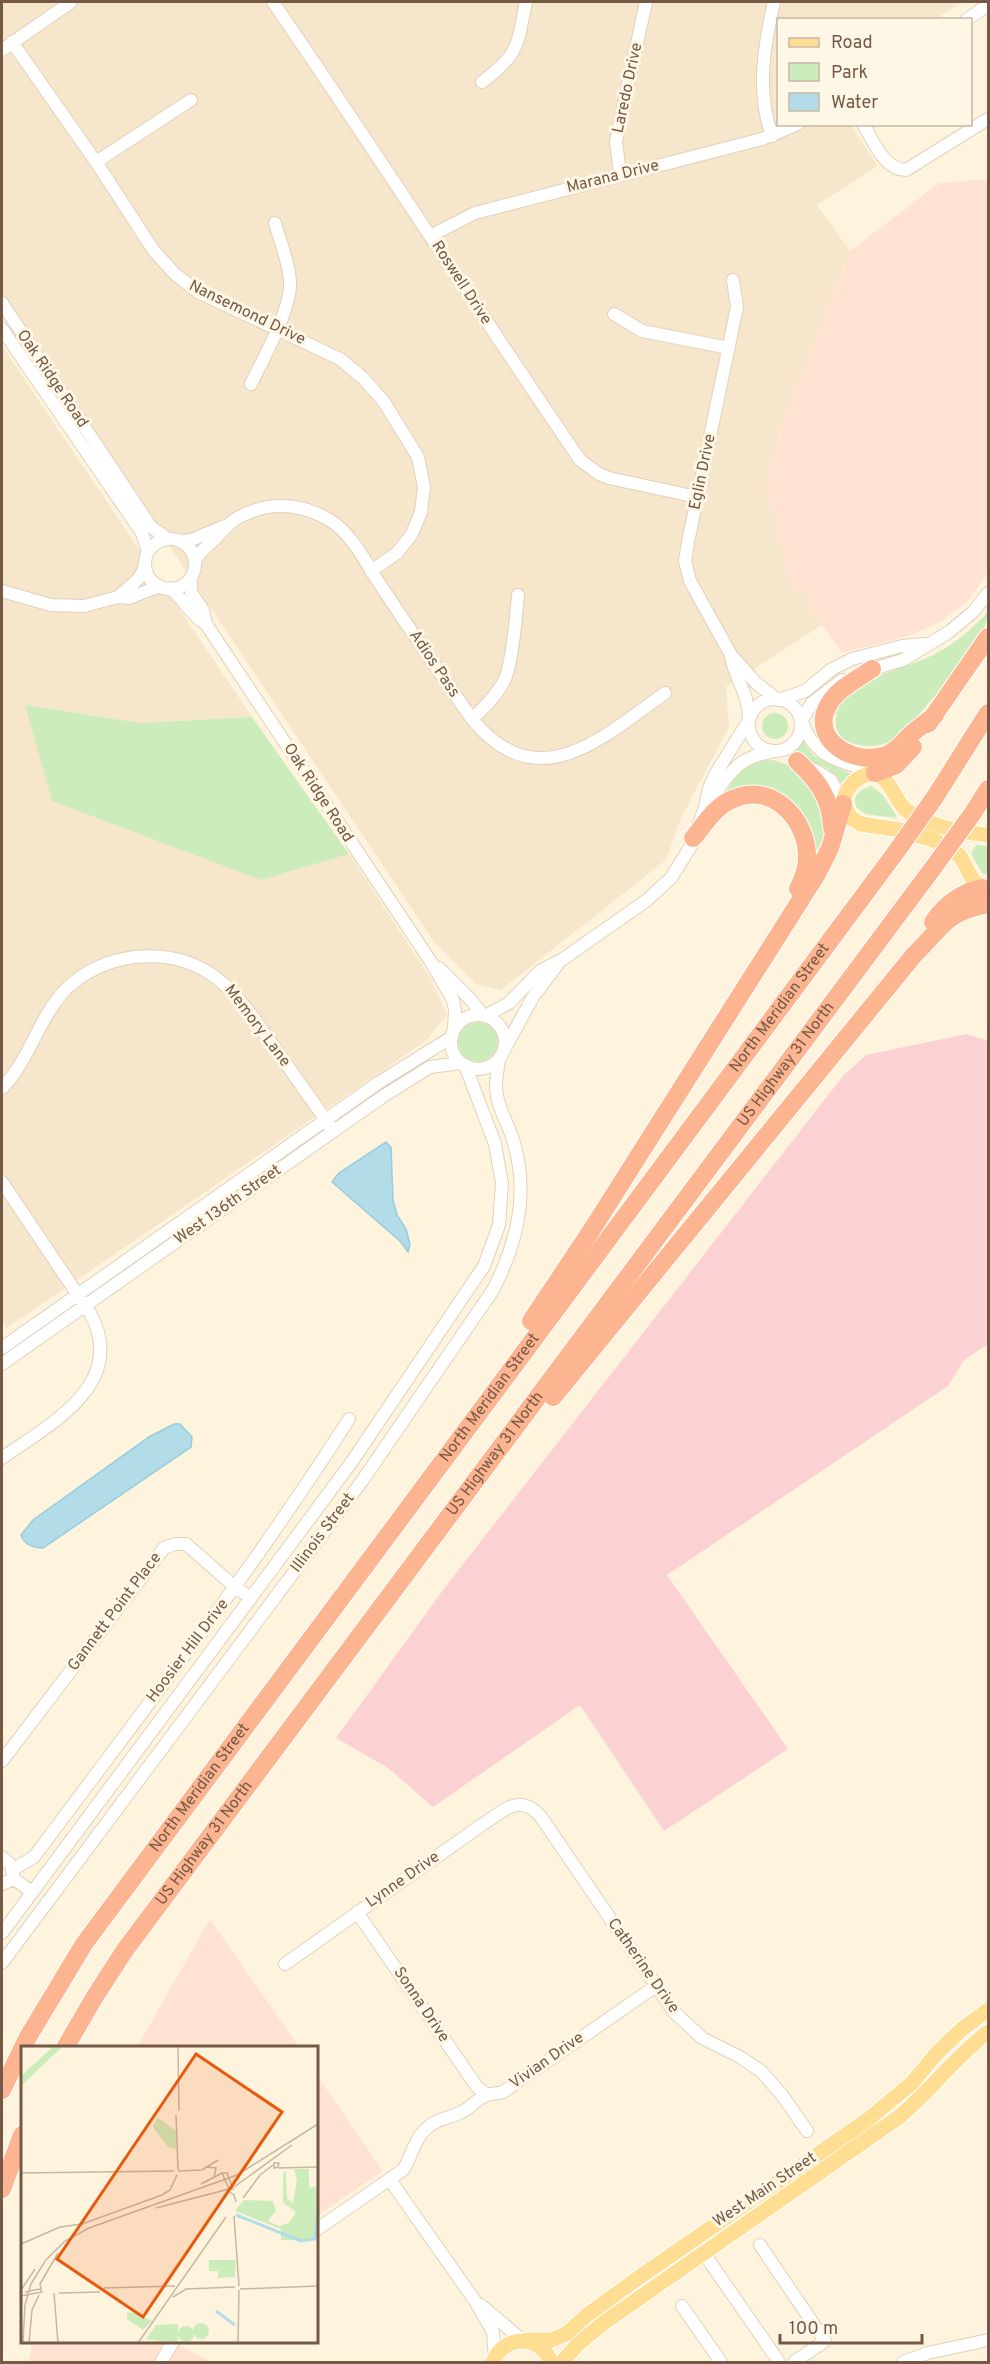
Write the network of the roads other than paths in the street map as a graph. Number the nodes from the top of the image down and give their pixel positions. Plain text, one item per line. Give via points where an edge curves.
1 (70, 2) edge
2 (273, 2) edge
3 (526, 2) edge
4 (646, 2) edge
5 (774, 2) edge
6 (988, 5) edge
7 (969, 18) edge
8 (12, 42) junction
9 (2, 50) edge
10 (482, 82) dead end
11 (191, 100) dead end
12 (988, 119) edge
13 (794, 126) edge
14 (864, 126) edge
15 (772, 136) junction
16 (96, 162) junction
17 (620, 175) junction
18 (275, 223) dead end
19 (430, 236) junction
20 (733, 280) dead end
21 (2, 303) edge
22 (614, 314) dead end
23 (276, 328) junction
24 (2, 329) edge
25 (729, 348) junction
26 (251, 384) dead end
27 (697, 497) junction
28 (225, 526) junction
29 (174, 540) junction
30 (148, 552) junction
31 (195, 561) junction
32 (145, 564) junction
33 (371, 571) junction
34 (191, 578) junction
35 (164, 587) junction
36 (2, 591) edge
37 (988, 593) edge
38 (518, 595) dead end
39 (118, 597) junction
40 (206, 624) junction
41 (988, 637) edge
42 (926, 644) junction
43 (731, 655) junction
44 (872, 669) junction
45 (665, 693) dead end
46 (779, 700) junction
47 (988, 713) edge
48 (935, 715) junction
49 (472, 719) junction
50 (749, 719) junction
51 (801, 722) junction
52 (771, 752) junction
53 (797, 761) junction
54 (873, 773) junction
55 (988, 789) edge
56 (843, 803) junction
57 (705, 807) junction
58 (988, 835) edge
59 (693, 838) junction
60 (832, 842) junction
61 (986, 891) edge
62 (780, 932) junction
63 (560, 961) junction
64 (431, 962) junction
65 (484, 1016) junction
66 (453, 1033) junction
67 (500, 1056) junction
68 (463, 1064) junction
69 (2, 1088) edge
70 (326, 1120) junction
71 (333, 1131) junction
72 (2, 1182) edge
73 (82, 1300) junction
74 (2, 1348) edge
75 (2, 1364) edge
76 (479, 1410) junction
77 (349, 1419) dead end
78 (512, 1433) junction
79 (2, 1458) edge
80 (235, 1587) junction
81 (251, 1598) junction
82 (2, 1761) edge
83 (525, 1804) joint
84 (2, 1857) edge
85 (9, 1878) edge
86 (32, 1892) junction
87 (357, 1912) junction
88 (2, 1933) edge
89 (2, 1963) edge
90 (285, 1964) dead end
91 (656, 1986) junction
92 (988, 2010) edge
93 (988, 2032) edge
94 (24, 2046) edge
95 (66, 2046) edge
96 (21, 2052) edge
97 (2, 2091) edge
98 (487, 2095) junction
99 (807, 2131) dead end
100 (21, 2138) edge
101 (390, 2180) junction
102 (2, 2189) edge
103 (318, 2229) edge
104 (694, 2239) junction
105 (760, 2245) dead end
106 (704, 2252) junction
107 (475, 2301) junction
108 (682, 2306) dead end
109 (524, 2340) junction
110 (988, 2340) edge
111 (172, 2343) edge
112 (494, 2361) edge
113 (161, 2362) edge
114 (551, 2362) edge
115 (562, 2362) edge
116 (721, 2362) edge
117 (780, 2362) edge
118 (794, 2362) edge
119 (903, 2362) edge

1 - 8 street
2 - 19 street, Roswell Drive
3 - 10 street via 511,58
4 - 17 street, Laredo Drive via 616,141
5 - 15 street via 762,78
6 - 7 street
8 - 9 street
8 - 16 street, Nansemond Drive
11 - 16 street
12 - 14 street via 906,170 899,170 883,157
13 - 15 street, Marana Drive
15 - 17 street, Marana Drive
16 - 23 street, Nansemond Drive via 154,250 175,274 198,292
17 - 19 street, Marana Drive via 475,213
18 - 23 street via 290,282
19 - 27 street, Roswell Drive via 580,460 609,478
20 - 25 street, Eglin Drive via 737,307
21 - 29 street, Oak Ridge Road via 151,527
22 - 25 street via 642,331
23 - 26 street
23 - 33 street, Nansemond Drive via 353,368 384,402 418,457 424,488 418,523 397,553
24 - 30 street, Oak Ridge Road via 142,533
25 - 27 street, Eglin Drive
27 - 43 street, Eglin Drive via 686,568
28 - 29 street, Adios Pass via 191,540
28 - 31 street, Adios Pass
28 - 33 street, Adios Pass via 244,514 271,506 309,510 341,529
29 - 30 street via 156,543
29 - 31 street via 190,549
30 - 32 street
31 - 34 street
32 - 35 street via 148,576
32 - 39 street via 138,581
33 - 49 street, Adios Pass
34 - 35 street via 181,586
34 - 40 street, Oak Ridge Road via 191,592 203,610
35 - 39 street via 129,598
35 - 40 street, Oak Ridge Road via 179,595 195,617
36 - 39 street via 38,603 66,606 99,604
37 - 42 street via 961,622
38 - 49 street via 506,676 496,694
40 - 64 street, Oak Ridge Road
41 - 48 highway
42 - 44 street via 903,660
42 - 46 street via 852,659 805,691
43 - 46 street, Eglin Drive via 756,683
43 - 50 street, Eglin Drive via 746,695
44 - 48 highway via 838,693 825,711 826,734 838,748 867,759 887,755
44 - 51 street via 855,673 833,686 812,703
45 - 49 street, Adios Pass via 586,747 554,757 518,754 498,745
46 - 50 street via 760,704
46 - 51 street via 795,709
47 - 76 highway, North Meridian Street, bridge via 896,852
48 - 54 highway via 902,760
50 - 52 street via 753,738
50 - 57 street via 716,773
51 - 52 street via 794,744
51 - 54 street via 819,751
52 - 53 street
52 - 57 street via 736,764
53 - 56 street via 828,777
53 - 60 highway via 827,797
54 - 56 main road via 852,783
54 - 58 main road via 887,780 911,814 935,824
55 - 78 highway, US Highway 31 North, bridge
56 - 60 highway
56 - 61 main road via 851,818 861,824 900,830 948,848 960,856 973,880
57 - 59 street
59 - 62 highway via 720,807 739,796 764,796 792,814 805,841 807,866
59 - 63 street via 679,867 661,888
60 - 62 highway via 817,874
61 - 78 highway via 968,909 951,916 914,955 542,1411
62 - 76 highway via 580,1248 506,1357
63 - 65 street via 540,971 509,1003
63 - 67 street via 533,997
64 - 65 street, Oak Ridge Road
64 - 66 street, Oak Ridge Road via 453,1000
65 - 66 street via 469,1017
65 - 67 street via 502,1030 505,1040
66 - 68 street via 453,1051
66 - 70 street, West 136th Street
67 - 68 street via 490,1066 479,1069
67 - 89 street, Illinois Street via 496,1094 515,1144 521,1194 515,1238 493,1290 362,1481
68 - 71 street, West 136th Street via 426,1070
68 - 81 street, Illinois Street via 495,1144 501,1170 501,1210 492,1248 478,1277 371,1434
69 - 70 street, Memory Lane via 20,1065 50,1008 74,983 117,961 167,958 206,970 231,988
70 - 71 street, Memory Lane
70 - 73 street, West 136th Street
71 - 73 street, West 136th Street
72 - 73 street
73 - 74 street, West 136th Street
73 - 75 street, West 136th Street
73 - 79 street via 95,1324 100,1353 97,1373 66,1413
76 - 94 highway, North Meridian Street via 84,1944
77 - 80 street, Hoosier Hill Drive
78 - 95 highway, US Highway 31 North via 125,1950
80 - 81 street, Gannett Point Place
80 - 82 street, Gannett Point Place via 186,1544 164,1548
80 - 85 street, Hoosier Hill Drive via 34,1857
81 - 86 street, Illinois Street
83 - 87 street, Lynne Drive via 511,1806
83 - 91 street, Catherine Drive via 541,1817
84 - 85 street via 11,1865
85 - 86 street
86 - 88 street, Illinois Street
87 - 90 street, Lynne Drive
87 - 98 street, Sonna Drive via 477,2087
91 - 98 street, Vivian Drive via 503,2092
91 - 99 street, Catherine Drive via 693,2031 761,2071
92 - 104 main road, West Main Street via 962,2029 912,2083 874,2115
93 - 106 main road, West Main Street via 899,2116
96 - 97 highway, North Meridian Street
98 - 101 street, Vivian Drive via 428,2126 403,2170
100 - 102 highway
101 - 103 street, Vivian Drive
101 - 107 street
104 - 106 street
104 - 109 main road, West Main Street via 598,2306 566,2334 551,2340
105 - 118 street via 825,2341
106 - 115 main road, West Main Street via 592,2331
106 - 117 street
107 - 109 street
107 - 112 street via 493,2332
108 - 116 street
109 - 112 main road via 507,2344
109 - 114 main road via 541,2347
110 - 119 street
111 - 113 street

